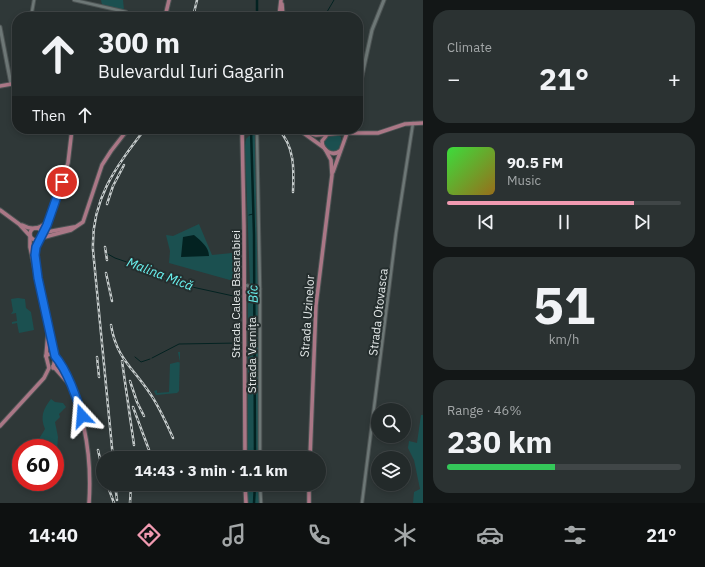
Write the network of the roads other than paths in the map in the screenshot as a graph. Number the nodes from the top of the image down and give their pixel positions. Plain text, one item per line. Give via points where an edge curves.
1 (34, 0) edge
2 (74, 0) edge
3 (169, 0) edge
4 (281, 0) edge
5 (384, 0) edge
6 (32, 12) edge
7 (126, 12) edge
8 (165, 12) edge
9 (280, 12) edge
10 (282, 12) edge
11 (0, 27) edge
12 (363, 71) edge
13 (11, 84) joint
14 (0, 86) edge
15 (413, 123) junction
16 (423, 123) edge
17 (412, 128) junction
18 (392, 129) junction
19 (71, 134) edge
20 (124, 134) edge
21 (243, 134) edge
22 (247, 134) edge
23 (258, 134) edge
24 (305, 134) edge
25 (312, 134) edge
26 (336, 134) joint
27 (347, 134) edge
28 (356, 134) edge
29 (363, 134) edge
30 (330, 135) junction
31 (345, 140) junction
32 (243, 144) junction
33 (343, 145) junction
34 (324, 149) junction
35 (341, 150) junction
36 (332, 175) junction
37 (0, 210) edge
38 (47, 223) junction
39 (19, 224) junction
40 (75, 227) junction
41 (35, 228) junction
42 (50, 231) junction
43 (41, 235) junction
44 (30, 236) junction
45 (35, 267) junction
46 (245, 285) junction
47 (259, 289) junction
48 (48, 327) junction
49 (46, 356) junction
50 (55, 356) junction
51 (59, 362) junction
52 (53, 368) junction
53 (57, 372) junction
54 (64, 372) junction
55 (50, 373) junction
56 (61, 376) junction
57 (44, 378) junction
58 (72, 389) junction
59 (0, 426) edge
60 (245, 451) edge
61 (260, 451) edge
62 (310, 451) edge
63 (260, 491) edge
64 (309, 491) edge
65 (245, 494) joint
66 (89, 503) edge
67 (242, 503) edge
68 (246, 503) edge
69 (261, 503) edge
70 (309, 503) edge
71 (362, 503) edge

1 - 6 street
2 - 7 street
3 - 8 main road
4 - 9 main road
4 - 10 main road
5 - 12 main road via 372,30
11 - 13 main road
13 - 14 main road
15 - 16 main road
15 - 17 street, Strada Otovasca
15 - 18 main road
17 - 18 main road via 412,125 408,124
17 - 71 street, Strada Otovasca
18 - 29 main road via 382,133
19 - 38 main road via 68,163
20 - 40 main road via 105,160 84,219
21 - 32 main road, Strada Calea Basarabiei
22 - 32 main road
23 - 47 street, Strada Varnița
24 - 34 main road
25 - 30 main road
26 - 30 main road
26 - 33 main road via 342,136
27 - 31 main road, Strada Uzinelor
28 - 31 main road via 349,135
30 - 34 main road via 322,140
31 - 33 main road, Strada Uzinelor
32 - 46 main road, Strada Calea Basarabiei
33 - 35 main road, Strada Uzinelor
34 - 35 main road via 333,154
34 - 36 main road, Strada Uzinelor via 331,160
35 - 36 main road, Strada Uzinelor
36 - 62 main road, Strada Uzinelor via 316,305
37 - 39 main road
38 - 41 main road
38 - 42 main road
38 - 43 main road
39 - 41 main road
39 - 44 main road
40 - 42 main road
40 - 43 main road via 71,230
41 - 43 main road
41 - 44 main road
42 - 43 main road
43 - 44 main road via 35,240
43 - 45 main road via 35,251
44 - 45 main road
45 - 48 main road
46 - 47 street
46 - 60 main road, Strada Calea Basarabiei
47 - 61 street, Strada Varnița
48 - 49 main road
48 - 50 main road
49 - 50 main road via 50,353
49 - 52 main road
49 - 57 main road via 49,368
50 - 51 main road
50 - 52 main road
51 - 52 main road
51 - 54 main road
52 - 53 main road
52 - 55 main road
53 - 55 main road
53 - 56 main road
54 - 56 main road
54 - 58 main road
55 - 57 main road
56 - 58 main road
57 - 59 main road
58 - 66 main road via 82,416 89,453
63 - 69 street
64 - 70 main road
65 - 67 main road
65 - 68 main road

